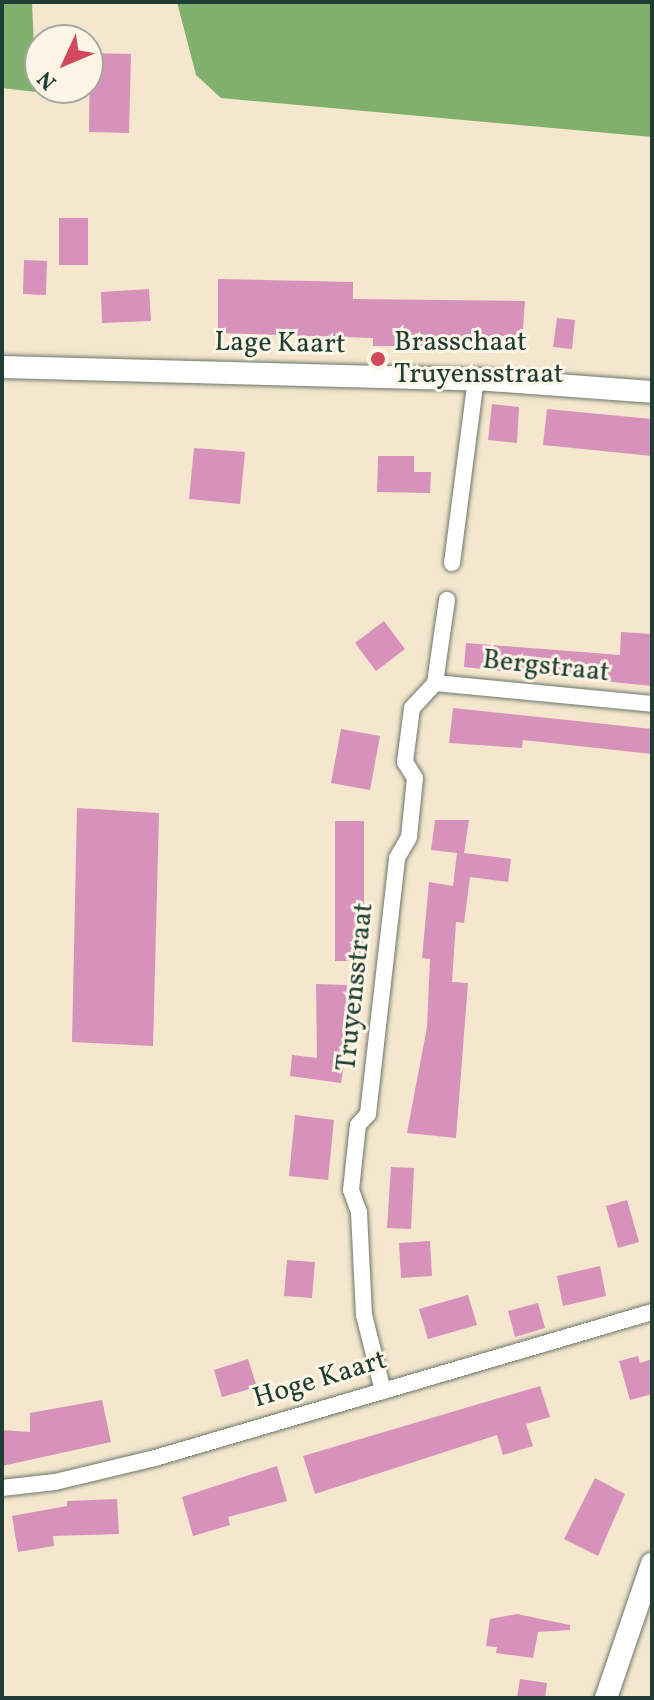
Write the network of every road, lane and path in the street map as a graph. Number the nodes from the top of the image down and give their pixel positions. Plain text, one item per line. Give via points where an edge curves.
1 (2, 367) edge
2 (476, 379) junction
3 (652, 392) edge
4 (452, 563) dead end
5 (447, 600) dead end
6 (435, 683) junction
7 (652, 704) edge
8 (652, 1312) edge
9 (382, 1387) junction
10 (2, 1488) edge
11 (652, 1564) edge
12 (606, 1698) edge

1 - 2 street, Lage Kaart
2 - 3 street, Lage Kaart
2 - 4 street
5 - 6 street, Truyensstraat
6 - 7 street, Bergstraat
6 - 9 street, Truyensstraat via 412,708 405,762 415,778 409,837 397,858 368,1114 358,1125 351,1190 359,1212 364,1315
8 - 9 street, Hoge Kaart
9 - 10 street, Hoge Kaart via 155,1458 55,1482
11 - 12 street

